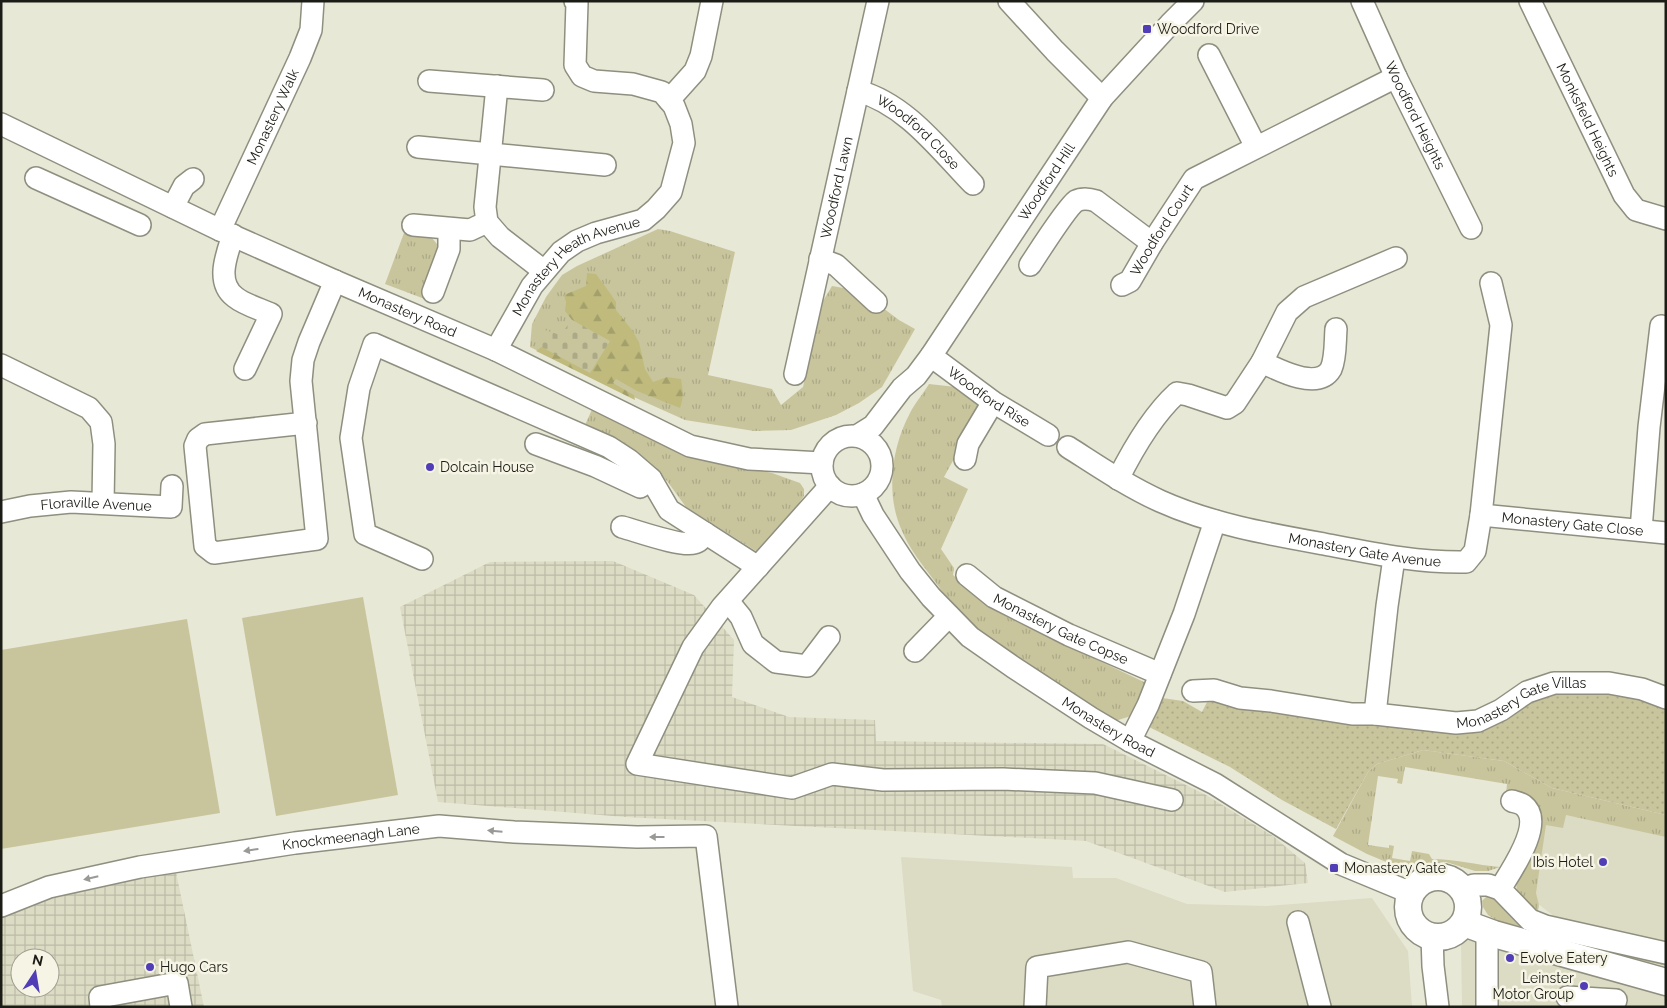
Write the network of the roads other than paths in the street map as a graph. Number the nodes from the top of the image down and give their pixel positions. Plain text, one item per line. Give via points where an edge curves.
1 (313, 1) edge
2 (575, 1) edge
3 (712, 1) edge
4 (878, 1) edge
5 (1009, 1) edge
6 (1193, 1) edge
7 (1362, 1) edge
8 (1530, 1) edge
9 (1209, 55) dead end
10 (1396, 77) junction
11 (429, 81) dead end
12 (497, 86) junction
13 (543, 90) dead end
14 (858, 91) junction
15 (1102, 98) junction
16 (669, 100) junction
17 (1, 124) edge
18 (1256, 147) junction
19 (418, 148) dead end
20 (490, 154) junction
21 (605, 165) dead end
22 (88, 166) junction
23 (36, 178) dead end
24 (193, 179) dead end
25 (973, 184) dead end
26 (74, 195) junction
27 (173, 207) junction
28 (1666, 219) edge
29 (487, 222) junction
30 (140, 225) dead end
31 (413, 225) dead end
32 (1471, 228) dead end
33 (449, 229) junction
34 (227, 232) junction
35 (1152, 243) junction
36 (1396, 258) dead end
37 (820, 259) junction
38 (1030, 265) dead end
39 (544, 272) junction
40 (335, 281) junction
41 (1491, 283) dead end
42 (1122, 285) dead end
43 (432, 292) dead end
44 (876, 302) dead end
45 (1661, 326) dead end
46 (1336, 329) dead end
47 (496, 350) junction
48 (931, 356) junction
49 (1262, 362) junction
50 (1, 365) edge
51 (245, 369) dead end
52 (1661, 373) edge
53 (794, 374) dead end
54 (916, 376) junction
55 (993, 402) junction
56 (306, 423) junction
57 (1048, 435) dead end
58 (857, 436) junction
59 (536, 444) dead end
60 (1068, 447) dead end
61 (880, 453) junction
62 (965, 460) dead end
63 (822, 463) junction
64 (651, 479) junction
65 (1118, 479) junction
66 (172, 486) dead end
67 (830, 486) junction
68 (862, 494) junction
69 (103, 503) junction
70 (1, 512) edge
71 (1481, 515) junction
72 (1215, 521) junction
73 (622, 527) dead end
74 (1641, 530) junction
75 (705, 533) junction
76 (1666, 533) edge
77 (1394, 558) junction
78 (422, 559) dead end
79 (758, 567) junction
80 (967, 575) dead end
81 (728, 601) junction
82 (950, 616) junction
83 (829, 637) dead end
84 (926, 647) dead end
85 (1160, 674) junction
86 (1193, 692) dead end
87 (1666, 698) edge
88 (1376, 714) junction
89 (1130, 741) junction
90 (1172, 800) dead end
91 (1512, 801) dead end
92 (1462, 889) junction
93 (1500, 889) junction
94 (1412, 894) junction
95 (1, 906) edge
96 (1298, 922) dead end
97 (1475, 927) junction
98 (1432, 936) junction
99 (1666, 953) edge
100 (1616, 969) junction
101 (1662, 982) edge
102 (1567, 997) dead end
103 (1616, 1004) edge
104 (101, 1007) edge
105 (180, 1007) edge
106 (727, 1007) edge
107 (1035, 1007) edge
108 (1205, 1007) edge
109 (1320, 1007) edge
110 (1438, 1007) edge
111 (1487, 1007) edge

1 - 34 street, Monastery Walk via 311,30
2 - 16 street via 575,65 582,76 594,81 633,84 662,92
3 - 16 street via 695,71
4 - 14 street, Woodford Lawn
5 - 15 street
6 - 15 street, Woodford Hill
7 - 10 street, Woodford Heights
8 - 28 street, Monksfield Heights via 1624,195 1636,210
9 - 18 street
10 - 18 street, Woodford Court
10 - 32 street, Woodford Heights
11 - 12 street
12 - 13 street
12 - 20 street
14 - 25 street, Woodford Close via 878,97 906,115
14 - 37 street, Woodford Lawn
15 - 48 street, Woodford Hill
16 - 39 street, Monastery Heath Avenue via 681,124 684,143 671,192 643,220 578,241 561,252
17 - 22 street, Monastery Road
18 - 35 street, Woodford Court via 1194,179
19 - 20 street
20 - 21 street
20 - 29 street via 485,207
22 - 26 street
22 - 27 street, Monastery Road
23 - 26 street
24 - 27 street via 184,186
26 - 30 street
27 - 34 street, Monastery Road
29 - 33 street via 470,230
29 - 39 street via 500,237
31 - 33 street
33 - 43 street via 449,249
34 - 40 street, Monastery Road
34 - 51 street, Monastery Walk via 226,288 236,298 271,314
35 - 38 street via 1096,201 1087,199 1076,201 1068,210
35 - 42 street, Woodford Court via 1130,281
36 - 49 street via 1304,297 1287,312
37 - 44 street via 836,265
37 - 53 street, Woodford Lawn
39 - 47 street, Monastery Heath Avenue via 532,286
40 - 47 street, Monastery Road
40 - 56 street via 303,360 301,381
41 - 71 street, Monastery Gate Avenue via 1501,325
45 - 52 street
46 - 49 street via 1334,357 1330,369 1321,377 1298,377
47 - 63 street, Monastery Road via 690,446 749,459
48 - 54 street, Woodford Hill
48 - 55 street, Woodford Rise
49 - 65 street via 1235,403 1227,408 1177,393 1161,410
50 - 69 street via 89,408 101,422
52 - 74 street
54 - 58 street, Woodford Hill via 902,388 873,426
54 - 61 street, Woodford Hill via 912,394 886,433
55 - 57 street, Woodford Rise
55 - 62 street via 968,444
56 - 56 street via 317,539 214,553 206,546 196,446 198,439 205,434
58 - 61 street via 867,439
58 - 63 street via 838,439 830,445
59 - 64 street via 640,487
60 - 65 street, Monastery Gate Avenue
61 - 68 street via 882,473 878,482
63 - 67 street
64 - 75 street via 669,510
64 - 78 street via 609,447 374,344 359,388 351,438 365,534
65 - 72 street, Monastery Gate Avenue via 1160,501
66 - 69 street, Floraville Avenue via 171,507
67 - 68 street via 845,495
67 - 79 street
68 - 82 street, Monastery Road via 900,558 931,598
69 - 70 street, Floraville Avenue via 71,502
71 - 74 street, Monastery Gate Close
71 - 77 street, Monastery Gate Avenue via 1475,551 1466,562
72 - 77 street, Monastery Gate Avenue
72 - 85 street
73 - 75 street via 693,544 700,541
74 - 76 street, Monastery Gate Close
75 - 79 street
77 - 88 street
79 - 81 street
80 - 85 street, Monastery Gate Copse via 994,597 1061,631
81 - 83 street via 741,617 753,644 776,662 807,666
81 - 90 street via 693,647 636,764 792,788 832,774 883,780 1003,779 1095,782
82 - 84 street
82 - 89 street, Monastery Road via 970,637 1013,667
85 - 89 street
86 - 88 street, Monastery Gate Villas via 1214,690 1240,698 1352,714
87 - 88 street, Monastery Gate Villas via 1642,689 1609,683 1554,683 1527,692 1478,721 1456,723
89 - 94 street, Monastery Road via 1215,784 1341,864
91 - 93 street via 1522,804 1530,812 1530,830
92 - 93 street via 1480,885
92 - 94 main road via 1445,878 1435,878 1426,880
92 - 97 main road via 1468,906 1467,915
93 - 99 street via 1530,920 1544,926
94 - 98 main road via 1408,902 1411,920 1416,928
106 -> 95 street, Knockmeenagh Lane via 706,836 524,833 438,826 295,843 140,867 49,887
96 - 109 street
97 - 98 main road via 1441,937
97 - 100 main road
97 - 111 street
98 - 110 street
100 - 101 main road
100 - 103 street
102 - 103 street
104 - 105 street via 100,997 177,983
107 - 108 street via 1036,966 1128,952 1201,972

